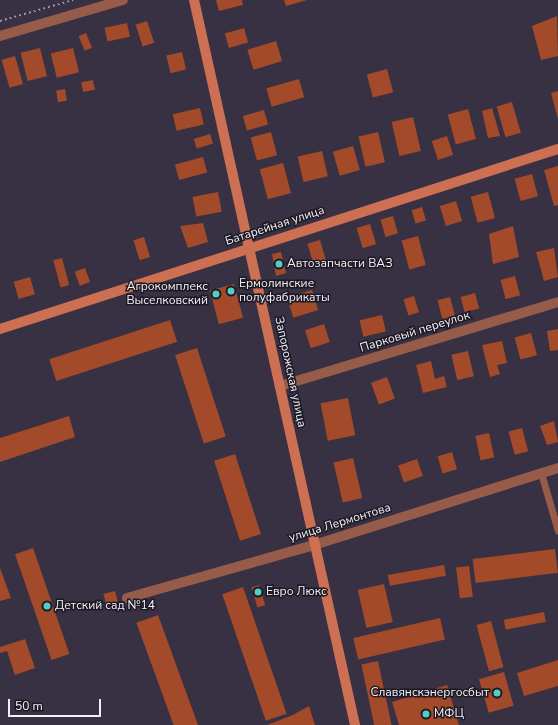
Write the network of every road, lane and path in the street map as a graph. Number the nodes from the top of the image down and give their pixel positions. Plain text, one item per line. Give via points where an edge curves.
1 (73, 0) edge
2 (123, 0) edge
3 (194, 0) edge
4 (0, 21) edge
5 (0, 36) edge
6 (558, 149) edge
7 (251, 247) junction
8 (558, 302) edge
9 (0, 329) edge
10 (280, 386) junction
11 (558, 468) edge
12 (541, 473) junction
13 (558, 532) edge
14 (314, 545) junction
15 (127, 598) dead end
16 (355, 725) edge

1 - 4 path
2 - 5 street
3 - 7 street, Запорожская улица
6 - 7 street, Батарейная улица
7 - 9 street, Батарейная улица
7 - 10 street, Запорожская улица
8 - 10 street, Парковый переулок
10 - 14 street, Запорожская улица
11 - 12 street, улица Лермонтова
12 - 13 lane
12 - 14 street, улица Лермонтова
14 - 15 street, улица Лермонтова
14 - 16 street, Запорожская улица

